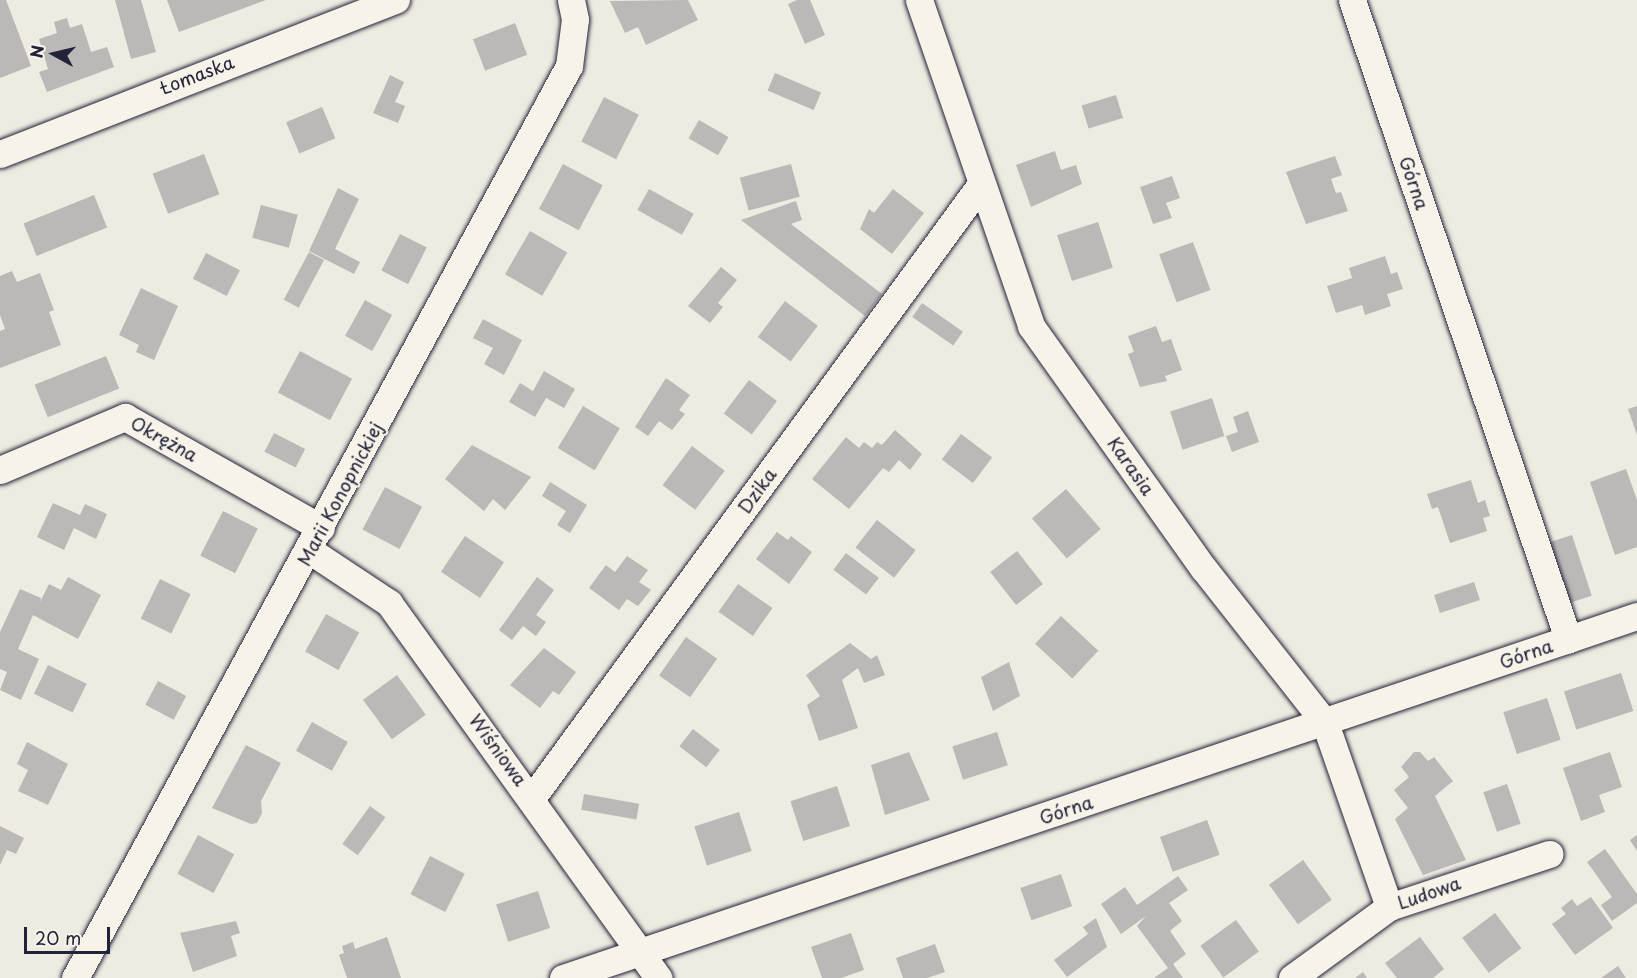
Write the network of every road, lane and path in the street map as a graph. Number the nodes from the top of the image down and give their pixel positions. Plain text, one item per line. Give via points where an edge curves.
1 (396, 0) edge
2 (571, 0) edge
3 (919, 0) edge
4 (1352, 0) edge
5 (0, 154) edge
6 (981, 184) junction
7 (0, 470) edge
8 (315, 539) junction
9 (1637, 616) edge
10 (1568, 639) junction
11 (1325, 723) junction
12 (532, 798) junction
13 (1549, 854) dead end
14 (1389, 907) junction
15 (640, 952) junction
16 (75, 978) edge
17 (563, 978) edge
18 (658, 978) edge
19 (1292, 978) edge

1 - 5 street, Łomaska
2 - 8 street, Marii Konopnickiej via 575,20 569,66
3 - 6 street, Karasia
4 - 10 street, Górna
6 - 11 street, Karasia via 1031,326 1204,569
6 - 12 street, Dzika
7 - 8 street, Okrężna via 126,417
8 - 12 street, Wiśniowa via 389,603
8 - 16 street, Marii Konopnickiej
9 - 10 street, Górna
10 - 11 street, Górna
11 - 14 street, Karasia
11 - 15 street, Górna
12 - 15 street, Wiśniowa
13 - 14 street, Ludowa
14 - 19 street, Ludowa
15 - 17 street, Górna
15 - 18 street, Wiśniowa

